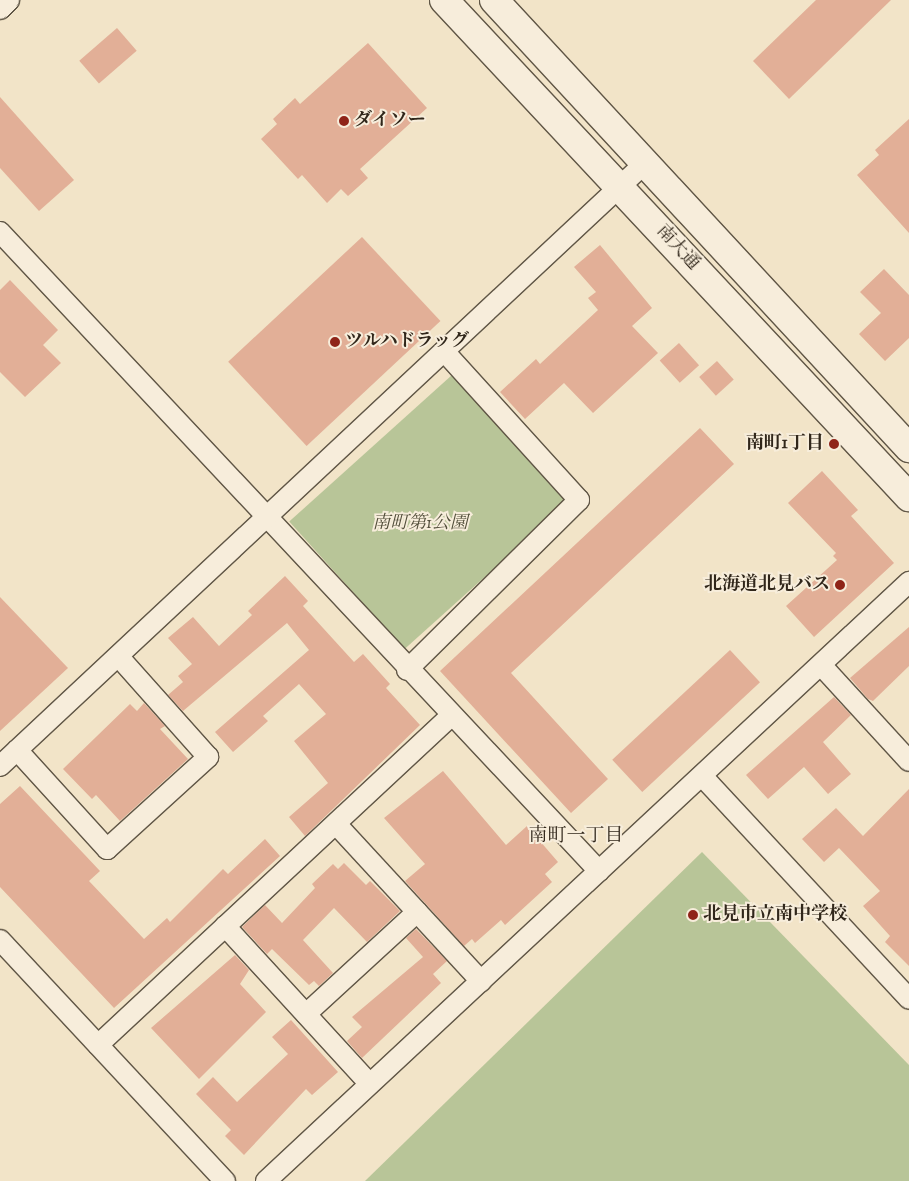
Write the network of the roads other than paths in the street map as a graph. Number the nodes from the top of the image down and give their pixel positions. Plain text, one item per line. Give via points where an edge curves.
1 (10, 0) edge
2 (444, 0) edge
3 (494, 0) edge
4 (0, 9) edge
5 (645, 163) junction
6 (620, 186) junction
7 (0, 232) edge
8 (444, 351) junction
9 (909, 448) edge
10 (908, 494) edge
11 (266, 518) junction
12 (909, 582) edge
13 (118, 656) junction
14 (821, 665) junction
15 (408, 670) junction
16 (451, 716) junction
17 (17, 750) junction
18 (909, 761) edge
19 (0, 766) edge
20 (702, 776) junction
21 (336, 824) junction
22 (599, 870) junction
23 (417, 912) junction
24 (225, 926) junction
25 (0, 940) edge
26 (481, 981) junction
27 (909, 999) edge
28 (306, 1014) junction
29 (98, 1045) junction
30 (370, 1084) junction
31 (225, 1181) edge
32 (266, 1181) edge

1 - 4 street
2 - 6 street, 南大通
3 - 5 street, 南大通
5 - 6 street
5 - 9 street, 南大通
6 - 8 street
6 - 10 street, 南大通
7 - 11 street
8 - 11 street
8 - 15 street via 579,500
11 - 13 street
11 - 15 street
12 - 14 street
13 - 17 street
13 - 17 street via 208,757 107,849
14 - 18 street
14 - 20 street
15 - 16 street
16 - 21 street
16 - 22 street
17 - 19 street
20 - 22 street
20 - 27 street
21 - 23 street
21 - 24 street
22 - 26 street
23 - 26 street
23 - 28 street
24 - 28 street
24 - 29 street
25 - 29 street
26 - 30 street
28 - 30 street
29 - 31 street
30 - 32 street

